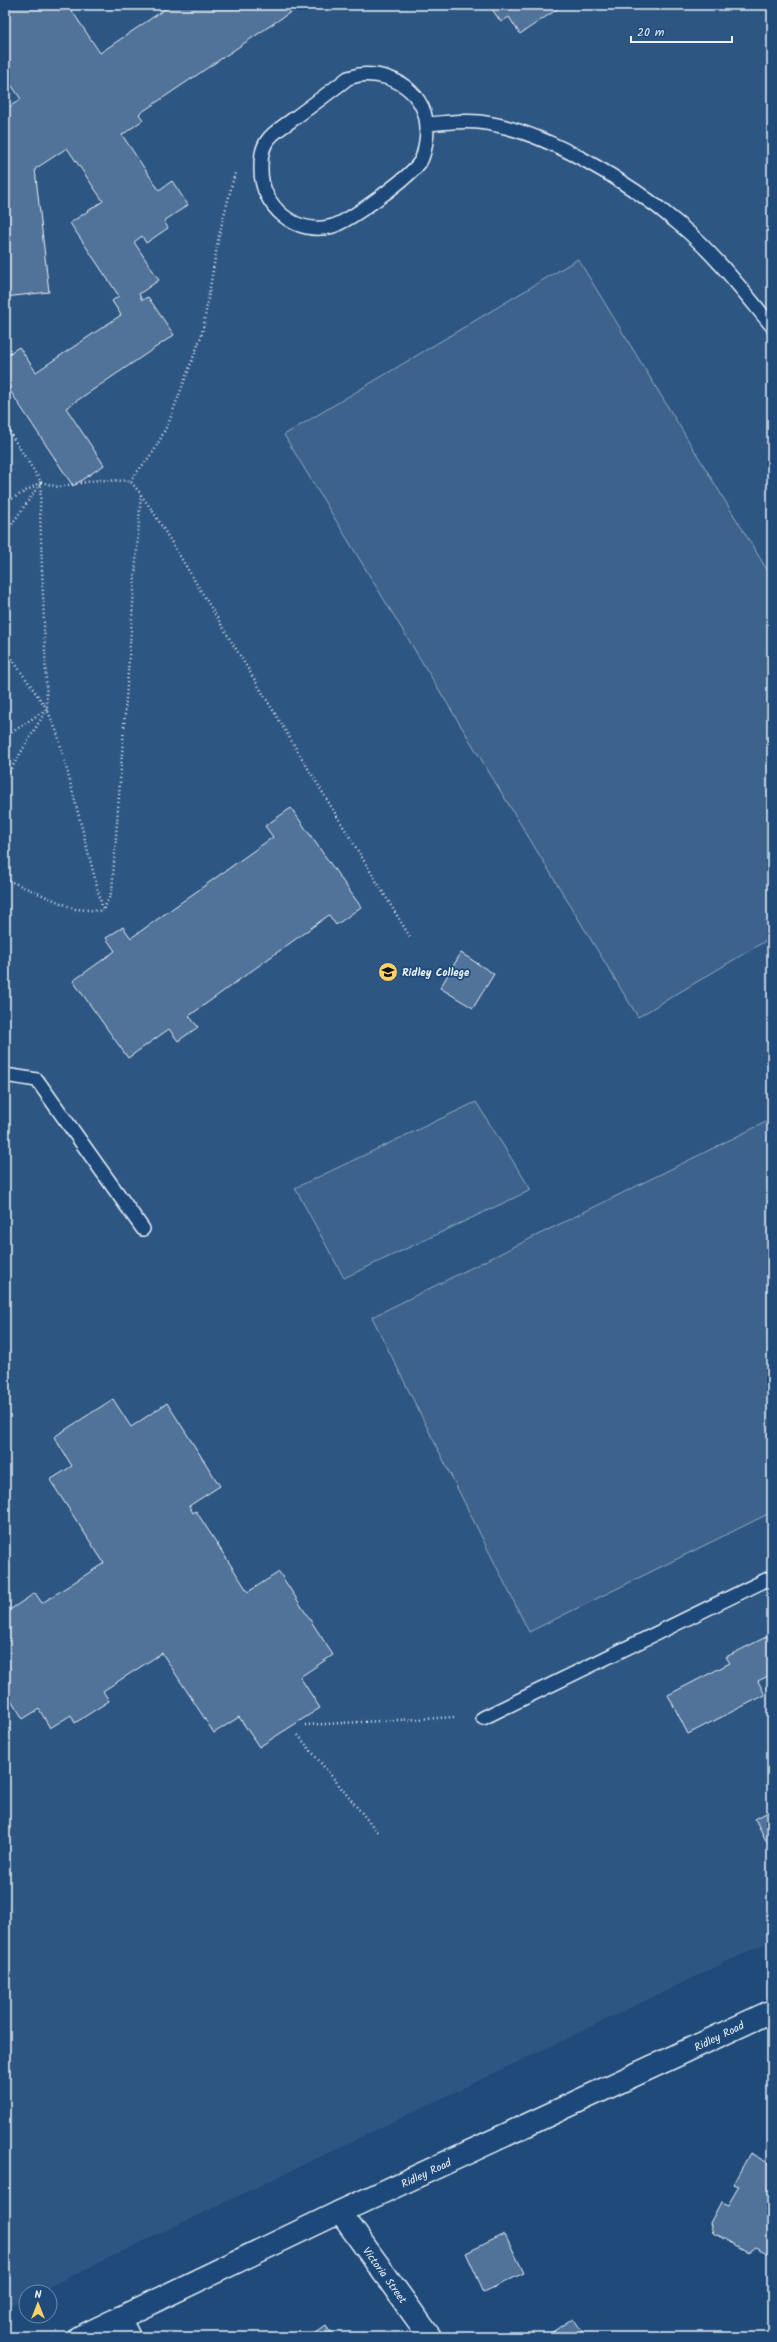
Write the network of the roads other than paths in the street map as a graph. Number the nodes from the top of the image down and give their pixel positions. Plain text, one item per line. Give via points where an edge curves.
1 (427, 124) junction
2 (772, 326) edge
3 (5, 1075) edge
4 (144, 1229) dead end
5 (772, 1577) edge
6 (483, 1718) dead end
7 (772, 2011) edge
8 (340, 2212) junction
9 (119, 2318) junction
10 (80, 2337) edge
11 (129, 2337) edge
12 (430, 2337) edge

1 - 1 lane via 424,153 414,170 340,223 318,227 297,224 284,217 267,199 261,180 261,160 266,142 348,78 372,74 399,82 417,97
1 - 2 lane via 478,122 537,139 577,156 629,187 680,225 734,279
3 - 4 lane via 37,1080
5 - 6 lane
7 - 8 street, Ridley Road
8 - 9 street, Ridley Road
8 - 12 street, Victoria Street
9 - 10 street, Ridley Road
9 - 11 street

